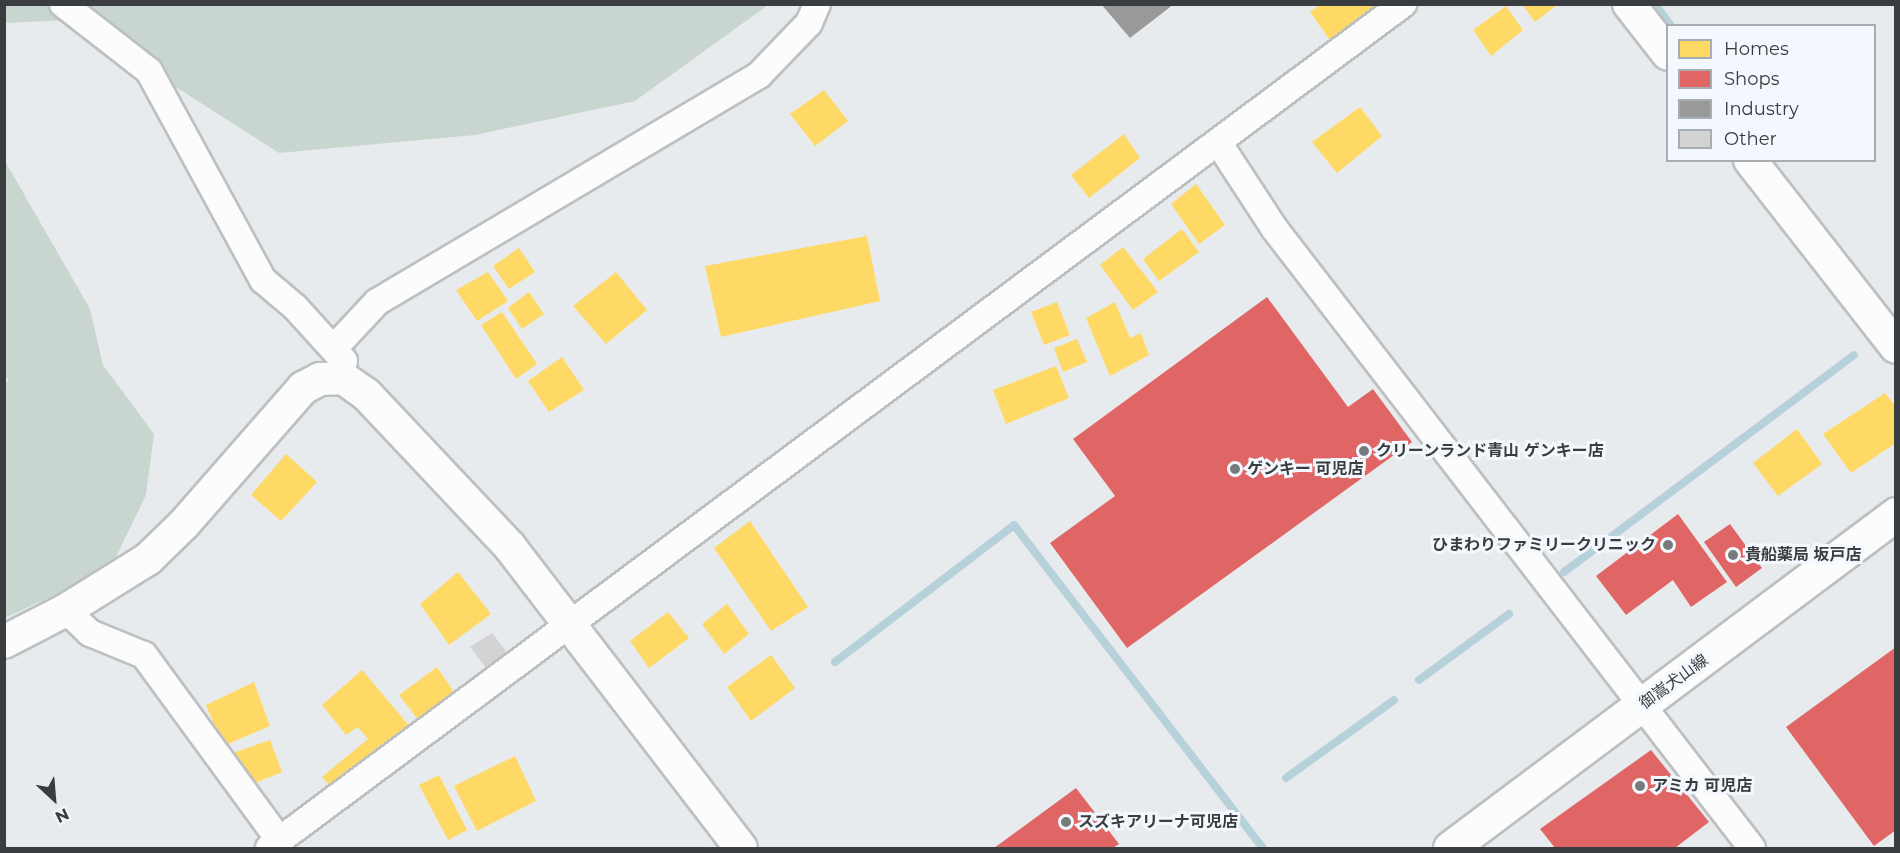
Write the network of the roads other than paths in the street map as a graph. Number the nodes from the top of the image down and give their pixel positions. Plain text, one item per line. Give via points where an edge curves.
1 (63, 4) edge
2 (817, 4) edge
3 (1403, 4) edge
4 (1629, 4) edge
5 (1666, 51) edge
6 (1218, 142) junction
7 (1752, 162) edge
8 (1896, 347) edge
9 (334, 348) junction
10 (343, 378) junction
11 (1896, 514) edge
12 (66, 610) junction
13 (570, 625) junction
14 (4, 642) edge
15 (1642, 705) junction
16 (274, 845) edge
17 (741, 849) edge
18 (1450, 849) edge
19 (1752, 849) edge

1 - 9 street via 149,71 263,280
2 - 9 street via 809,23 759,75 377,302
3 - 6 street
4 - 5 street
6 - 13 street
6 - 15 street via 1274,228
7 - 8 street
9 - 10 street via 345,362
10 - 12 street via 320,379 303,388 184,524 148,559
10 - 13 street via 366,394 464,495
11 - 15 main road, 御嵩犬山線
12 - 14 street
12 - 16 street via 90,633 144,655
13 - 16 street
13 - 17 street
15 - 18 main road, 御嵩犬山線
15 - 19 street

